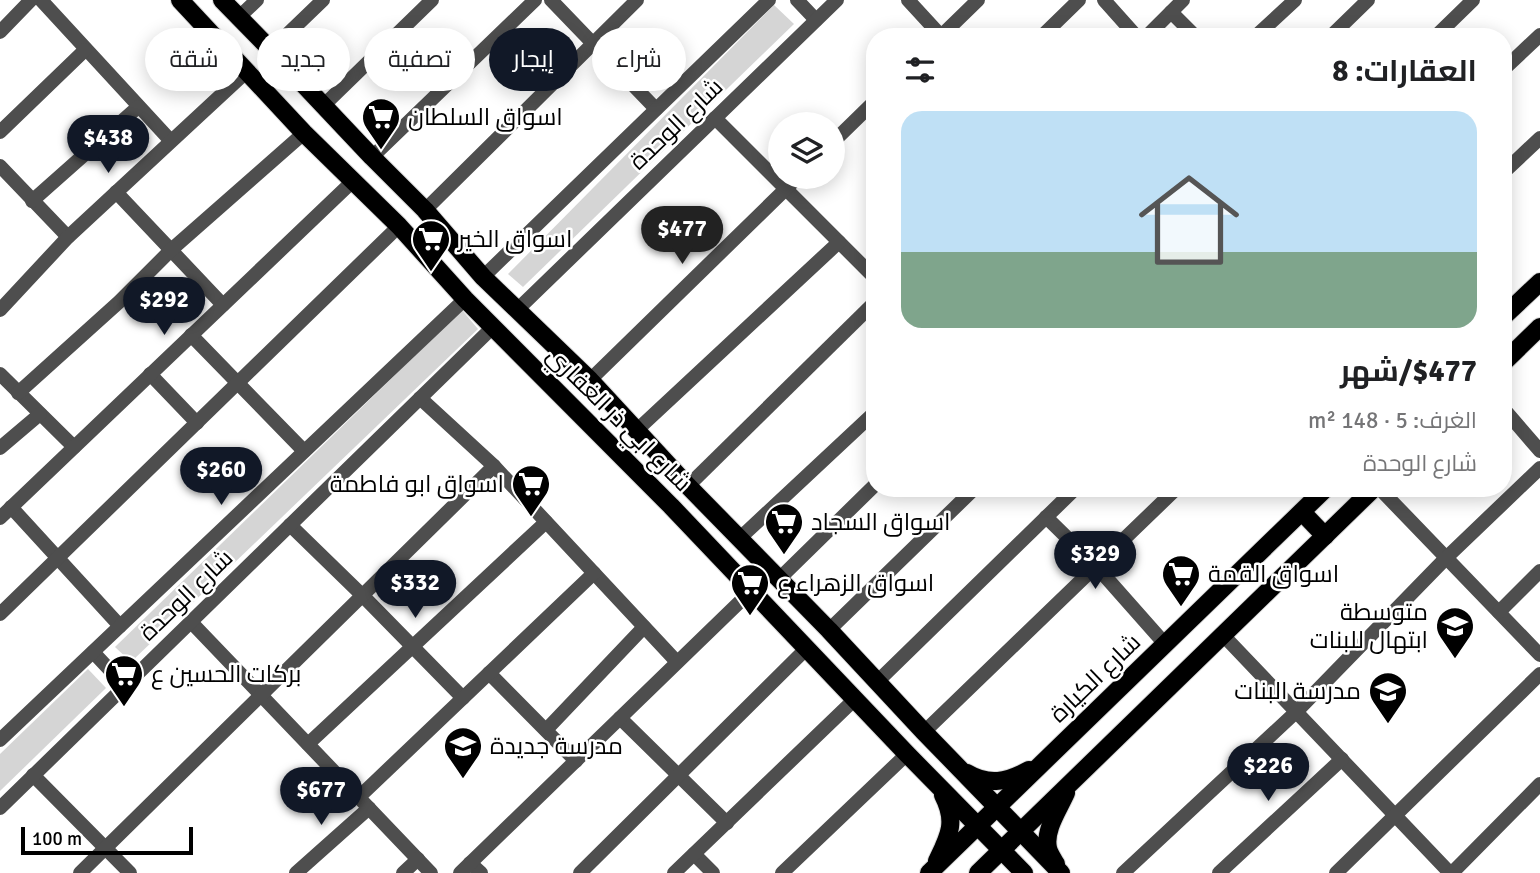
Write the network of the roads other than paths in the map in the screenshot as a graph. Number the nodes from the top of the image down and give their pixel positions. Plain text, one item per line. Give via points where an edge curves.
1 (32, 0) edge
2 (41, 0) edge
3 (180, 0) edge
4 (222, 0) edge
5 (257, 0) edge
6 (323, 0) edge
7 (432, 0) edge
8 (536, 0) edge
9 (551, 0) edge
10 (637, 0) edge
11 (769, 0) edge
12 (797, 0) edge
13 (837, 0) edge
14 (908, 0) edge
15 (978, 0) edge
16 (1079, 0) edge
17 (1104, 0) edge
18 (1183, 0) edge
19 (1295, 0) edge
20 (1368, 0) edge
21 (1473, 0) edge
22 (1171, 12) junction
23 (239, 17) junction
24 (816, 20) junction
25 (294, 28) edge
26 (609, 28) edge
27 (934, 28) edge
28 (949, 28) edge
29 (1050, 28) edge
30 (1129, 28) edge
31 (1155, 28) edge
32 (1187, 28) edge
33 (1265, 28) edge
34 (1339, 28) edge
35 (1444, 28) edge
36 (0, 32) edge
37 (1540, 35) edge
38 (257, 36) edge
39 (592, 41) edge
40 (592, 45) edge
41 (85, 50) junction
42 (1512, 62) edge
43 (246, 72) junction
44 (298, 91) edge
45 (309, 91) edge
46 (639, 91) edge
47 (323, 106) junction
48 (138, 107) junction
49 (281, 108) junction
50 (656, 109) junction
51 (866, 110) edge
52 (715, 118) junction
53 (845, 130) edge
54 (0, 132) edge
55 (304, 133) junction
56 (1540, 138) edge
57 (170, 140) junction
58 (372, 158) junction
59 (1512, 164) edge
60 (0, 166) edge
61 (768, 170) edge
62 (353, 181) junction
63 (785, 189) edge
64 (787, 189) edge
65 (116, 192) junction
66 (32, 201) junction
67 (425, 210) junction
68 (399, 226) junction
69 (68, 237) junction
70 (839, 242) junction
71 (171, 250) junction
72 (866, 269) edge
73 (483, 276) junction
74 (1540, 282) edge
75 (465, 299) junction
76 (223, 305) junction
77 (1512, 308) edge
78 (0, 310) edge
79 (517, 310) junction
80 (866, 311) edge
81 (494, 327) junction
82 (1540, 327) edge
83 (191, 335) junction
84 (1512, 354) edge
85 (0, 374) edge
86 (150, 374) junction
87 (590, 380) junction
88 (238, 383) junction
89 (18, 393) junction
90 (420, 398) junction
91 (40, 414) junction
92 (1512, 418) edge
93 (866, 420) edge
94 (197, 423) junction
95 (637, 430) junction
96 (1, 444) edge
97 (74, 447) junction
98 (304, 451) junction
99 (1540, 451) edge
100 (495, 466) junction
101 (1540, 468) edge
102 (688, 486) junction
103 (866, 494) edge
104 (1512, 495) edge
105 (966, 497) edge
106 (1067, 497) edge
107 (1168, 497) edge
108 (1313, 497) edge
109 (1367, 497) edge
110 (1386, 497) edge
111 (1510, 497) edge
112 (11, 507) junction
113 (1302, 512) junction
114 (1046, 517) junction
115 (0, 518) edge
116 (546, 522) junction
117 (290, 525) junction
118 (1325, 536) junction
119 (740, 538) junction
120 (57, 557) junction
121 (1446, 558) junction
122 (1097, 566) junction
123 (1540, 571) edge
124 (594, 573) junction
125 (779, 579) junction
126 (751, 591) junction
127 (363, 596) junction
128 (804, 605) junction
129 (1499, 612) junction
130 (0, 614) edge
131 (191, 622) junction
132 (784, 625) junction
133 (120, 626) junction
134 (644, 627) junction
135 (829, 630) junction
136 (1223, 635) junction
137 (1165, 644) junction
138 (412, 647) junction
139 (807, 648) junction
140 (93, 652) junction
141 (1540, 655) edge
142 (677, 662) junction
143 (489, 673) junction
144 (1540, 674) edge
145 (877, 682) junction
146 (125, 686) junction
147 (261, 695) junction
148 (463, 698) junction
149 (855, 699) junction
150 (1296, 712) junction
151 (620, 718) junction
152 (546, 730) junction
153 (924, 732) junction
154 (0, 740) edge
155 (308, 744) junction
156 (907, 754) junction
157 (1342, 759) junction
158 (576, 761) junction
159 (1042, 764) junction
160 (958, 767) junction
161 (33, 775) junction
162 (678, 775) junction
163 (1071, 782) junction
164 (936, 783) junction
165 (1540, 784) edge
166 (364, 802) junction
167 (997, 807) junction
168 (0, 808) edge
169 (1395, 815) junction
170 (727, 823) junction
171 (978, 825) junction
172 (1021, 831) junction
173 (105, 848) junction
174 (1002, 850) junction
175 (694, 855) junction
176 (418, 859) junction
177 (470, 870) edge
178 (932, 871) edge
179 (1060, 872) edge
180 (80, 873) edge
181 (130, 873) edge
182 (296, 873) edge
183 (403, 873) edge
184 (431, 873) edge
185 (580, 873) edge
186 (674, 873) edge
187 (713, 873) edge
188 (782, 873) edge
189 (978, 873) edge
190 (1024, 873) edge
191 (1123, 873) edge
192 (1219, 873) edge
193 (1336, 873) edge
194 (1451, 873) edge

1 - 36 street
2 - 41 street
3 - 43 main road, شارع ابي ذر الغفاري
4 - 23 main road, شارع ابي ذر الغفاري
5 - 23 street
6 - 25 street
7 - 47 street
8 - 58 street
9 - 39 street
10 - 26 street
11 - 50 street, شارع الوحدة
12 - 24 street
13 - 24 street, شارع الوحدة
14 - 27 street
15 - 28 street
16 - 29 street
17 - 30 street
18 - 22 street
19 - 33 street
20 - 34 street
21 - 35 street
22 - 31 street
22 - 32 street
23 - 38 main road, شارع ابي ذر الغفاري
24 - 52 street, شارع الوحدة
37 - 42 street
40 - 67 street
41 - 48 street
41 - 54 street
43 - 49 main road, شارع ابي ذر الغفاري
43 - 57 street
44 - 49 main road
45 - 47 main road, شارع ابي ذر الغفاري
46 - 50 street
47 - 58 main road, شارع ابي ذر الغفاري
48 - 57 street
48 - 66 street
49 - 55 main road, شارع ابي ذر الغفاري
50 - 73 street, شارع الوحدة
51 - 53 street
52 - 61 street
52 - 79 street, شارع الوحدة
55 - 62 main road, شارع ابي ذر الغفاري
55 - 71 street
56 - 59 street
57 - 65 street
58 - 67 main road, شارع ابي ذر الغفاري
60 - 66 street
62 - 68 main road, شارع ابي ذر الغفاري
62 - 76 street
63 - 87 street
64 - 70 street
65 - 69 street
65 - 71 street
66 - 69 street
67 - 73 main road, شارع ابي ذر الغفاري
68 - 75 main road, شارع ابي ذر الغفاري
68 - 88 street
69 - 78 street
70 - 72 street
70 - 95 street
71 - 76 street
71 - 89 street
73 - 79 main road, شارع ابي ذر الغفاري
74 - 77 main road
75 - 81 main road, شارع ابي ذر الغفاري
75 - 98 street, شارع الوحدة
76 - 83 street
79 - 87 main road, شارع ابي ذر الغفاري
80 - 102 street
81 - 90 street, شارع الوحدة
81 - 126 main road, شارع ابي ذر الغفاري
82 - 84 main road
83 - 86 street
83 - 88 street
85 - 89 street
86 - 94 street
86 - 97 street
87 - 95 main road, شارع ابي ذر الغفاري
88 - 94 street
88 - 98 street
89 - 91 street
90 - 100 street
90 - 117 street, شارع الوحدة
91 - 96 street
91 - 97 street
92 - 99 street
93 - 119 street
94 - 120 street
95 - 102 main road, شارع ابي ذر الغفاري
97 - 112 street
98 - 133 street, شارع الوحدة
100 - 116 street
100 - 127 street
101 - 104 street
102 - 119 main road, شارع ابي ذر الغفاري
103 - 125 street
105 - 135 street
106 - 114 street
107 - 122 street
108 - 113 main road, شارع الكيارة
109 - 118 main road
110 - 121 street
111 - 121 street
112 - 115 street
112 - 120 street
113 - 118 main road
113 - 137 main road, شارع الكيارة
114 - 122 street
114 - 145 street
116 - 124 street
116 - 138 street
117 - 127 street
117 - 131 street, شارع الوحدة
118 - 136 main road
119 - 125 main road, شارع ابي ذر الغفاري
120 - 130 street
120 - 133 street
121 - 129 street
121 - 150 street
122 - 137 street
122 - 153 street
123 - 129 street
124 - 134 street
124 - 143 street
125 - 128 main road, شارع ابي ذر الغفاري
126 - 132 main road, شارع ابي ذر الغفاري
126 - 142 street
127 - 138 street
127 - 147 street
128 - 132 main road
128 - 135 main road, شارع ابي ذر الغفاري
129 - 141 street
131 - 146 street, شارع الوحدة
131 - 147 street
132 - 139 main road, شارع ابي ذر الغفاري
133 - 140 street, شارع الوحدة
134 - 142 street
134 - 152 street
135 - 145 main road, شارع ابي ذر الغفاري
136 - 150 street
136 - 163 main road
137 - 159 main road, شارع الكيارة
138 - 148 street
138 - 155 street
139 - 149 main road, شارع ابي ذر الغفاري
139 - 162 street
140 - 146 street
140 - 154 street, شارع الوحدة
142 - 151 street
143 - 148 street
143 - 152 street
144 - 169 street
145 - 153 main road, شارع ابي ذر الغفاري
146 - 161 street, شارع الوحدة
147 - 155 street
147 - 173 street
148 - 166 street
149 - 156 main road, شارع ابي ذر الغفاري
149 - 170 street
150 - 157 street
150 - 191 street
151 - 158 street
151 - 162 street
152 - 158 street
153 - 160 main road, شارع ابي ذر الغفاري
155 - 166 street
156 - 164 main road, شارع ابي ذر الغفاري
156 - 188 street
157 - 169 street
157 - 192 street
158 - 177 street
159 - 160 main road via 991,782
159 - 167 main road, شارع الكيارة
160 - 167 main road, شارع ابي ذر الغفاري
161 - 168 street, شارع الوحدة
161 - 173 street
162 - 170 street
162 - 185 street
163 - 172 main road
163 - 179 main road via 1048,836 1048,849
164 - 171 main road, شارع ابي ذر الغفاري
164 - 178 main road via 952,820
165 - 194 street
166 - 176 street
166 - 182 street
167 - 171 main road, شارع الكيارة
167 - 172 main road, شارع ابي ذر الغفاري
169 - 193 street
169 - 194 street
170 - 175 street
171 - 174 main road, شارع ابي ذر الغفاري
171 - 178 main road, شارع الكيارة
172 - 174 main road
172 - 179 main road, شارع ابي ذر الغفاري
173 - 180 street
173 - 181 street
174 - 189 main road
174 - 190 main road, شارع ابي ذر الغفاري
175 - 186 street
175 - 187 street
176 - 183 street
176 - 184 street

